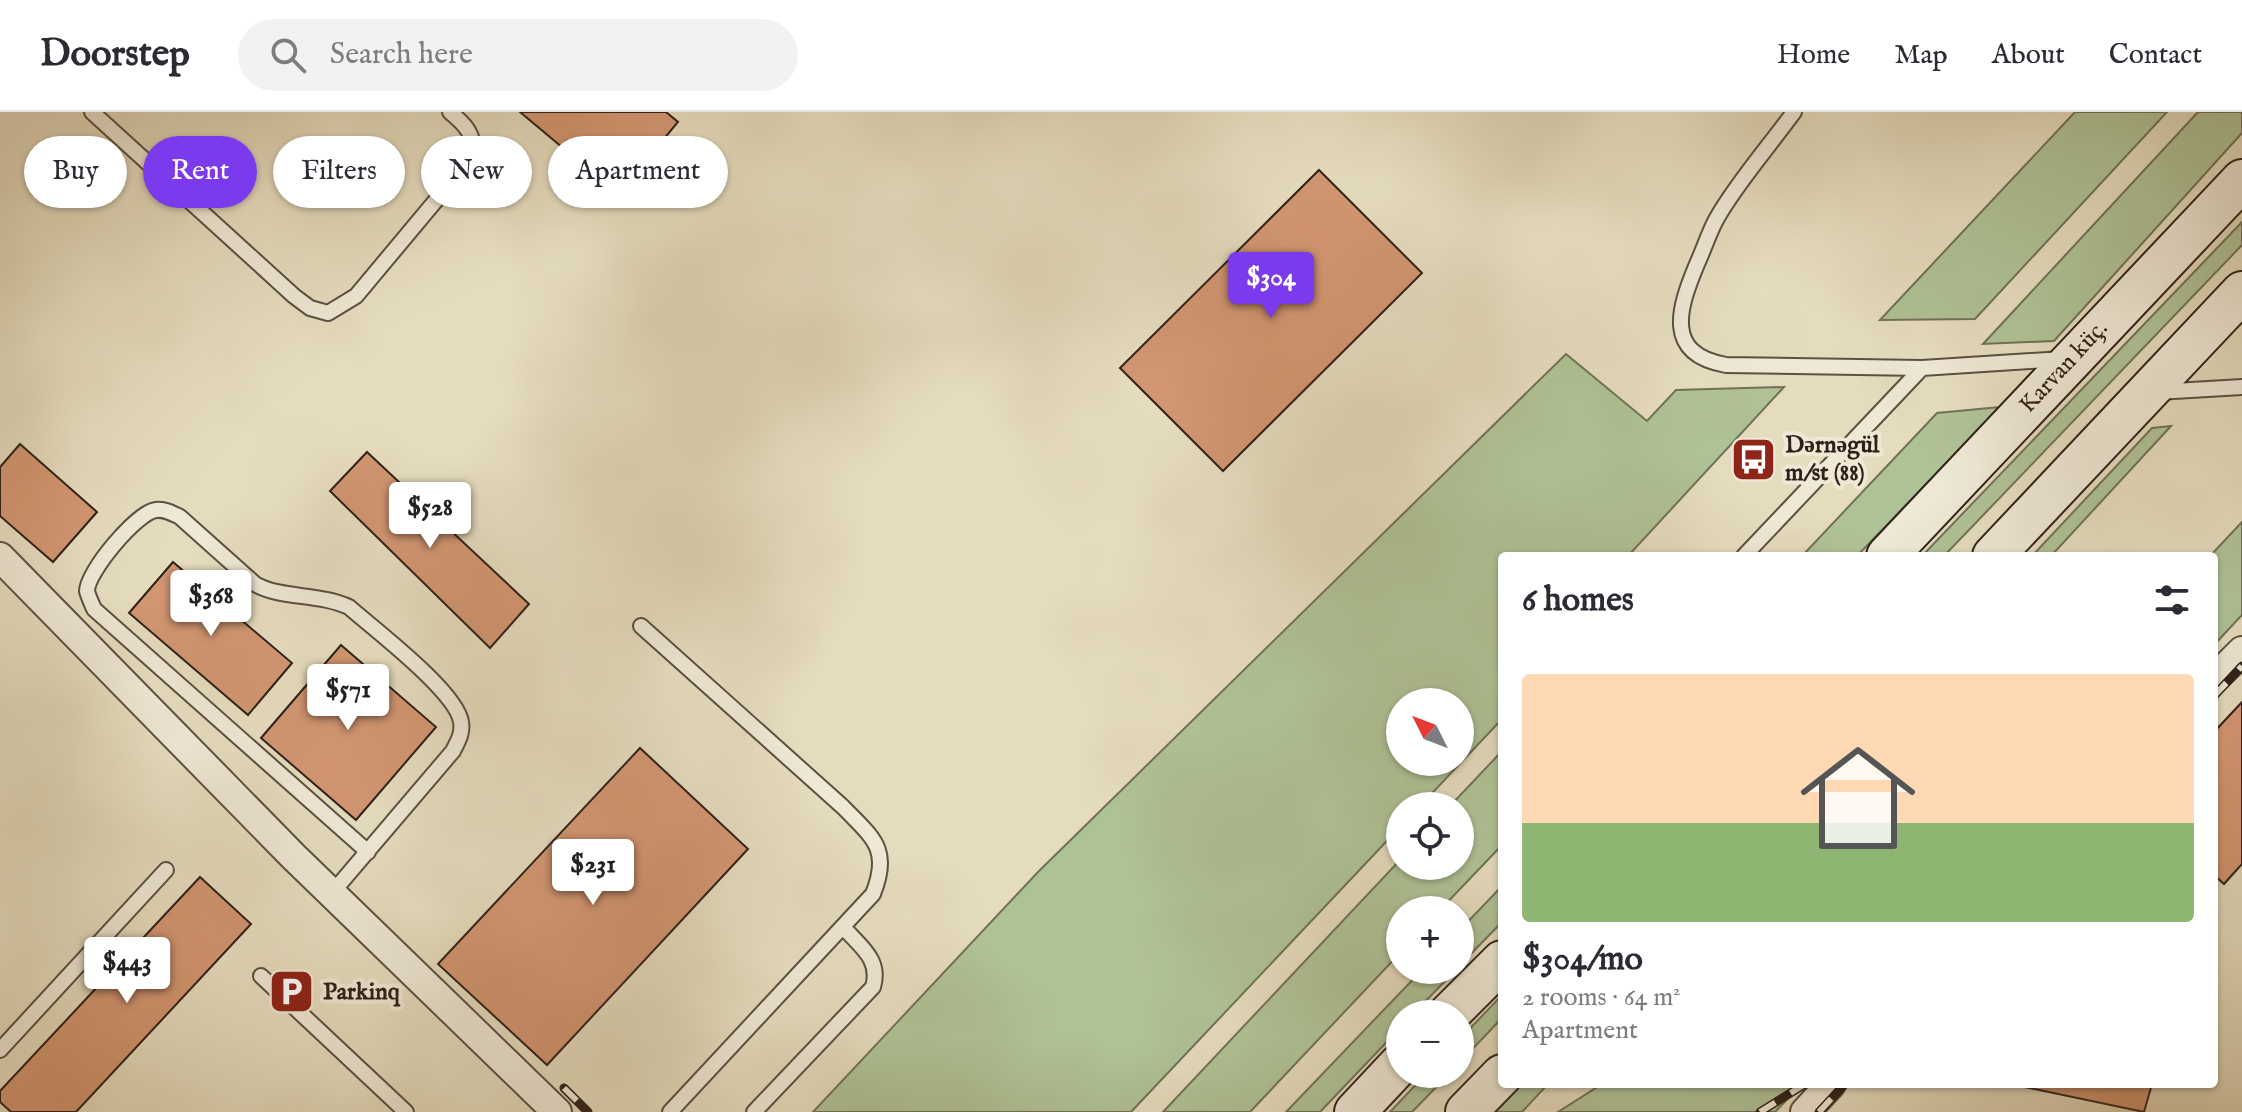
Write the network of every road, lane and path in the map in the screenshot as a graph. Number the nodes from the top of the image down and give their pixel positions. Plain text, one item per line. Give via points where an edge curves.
1 (92, 112) edge
2 (450, 112) edge
3 (1794, 112) edge
4 (2242, 180) edge
5 (2242, 292) edge
6 (2072, 359) junction
7 (1922, 368) junction
8 (2242, 387) edge
9 (2145, 393) junction
10 (1748, 552) edge
11 (1891, 552) edge
12 (1997, 552) edge
13 (0, 557) edge
14 (641, 626) dead end
15 (2242, 651) edge
16 (2218, 675) edge
17 (368, 852) junction
18 (166, 870) dead end
19 (332, 893) junction
20 (844, 928) junction
21 (1498, 965) edge
22 (261, 976) dead end
23 (1463, 1000) edge
24 (0, 1050) edge
25 (1386, 1079) edge
26 (1498, 1079) edge
27 (1827, 1088) edge
28 (406, 1112) edge
29 (557, 1112) edge
30 (670, 1112) edge
31 (754, 1112) edge
32 (1355, 1112) edge
33 (1466, 1112) edge
34 (1805, 1112) edge

1 - 2 lane via 294,296 328,313 356,296 473,156 474,142 465,124
3 - 7 lane via 1717,218 1684,297 1683,339 1709,362 1726,365
4 - 6 street, Karvan küç.
5 - 9 street
6 - 7 lane
6 - 11 street, Karvan küç.
7 - 10 lane
8 - 9 lane
9 - 12 street
13 - 19 street
14 - 20 lane via 873,838 882,854 880,877 873,894
15 - 16 street
17 - 17 lane via 94,609 87,591 93,573 139,518 153,510 167,511 266,590 332,599 349,607 455,704 461,736 453,751
17 - 19 lane
18 - 24 lane
19 - 29 street
20 - 30 lane
20 - 31 lane via 873,961 873,987
21 - 23 street
22 - 28 lane
25 - 32 street
26 - 33 street
27 - 34 street

